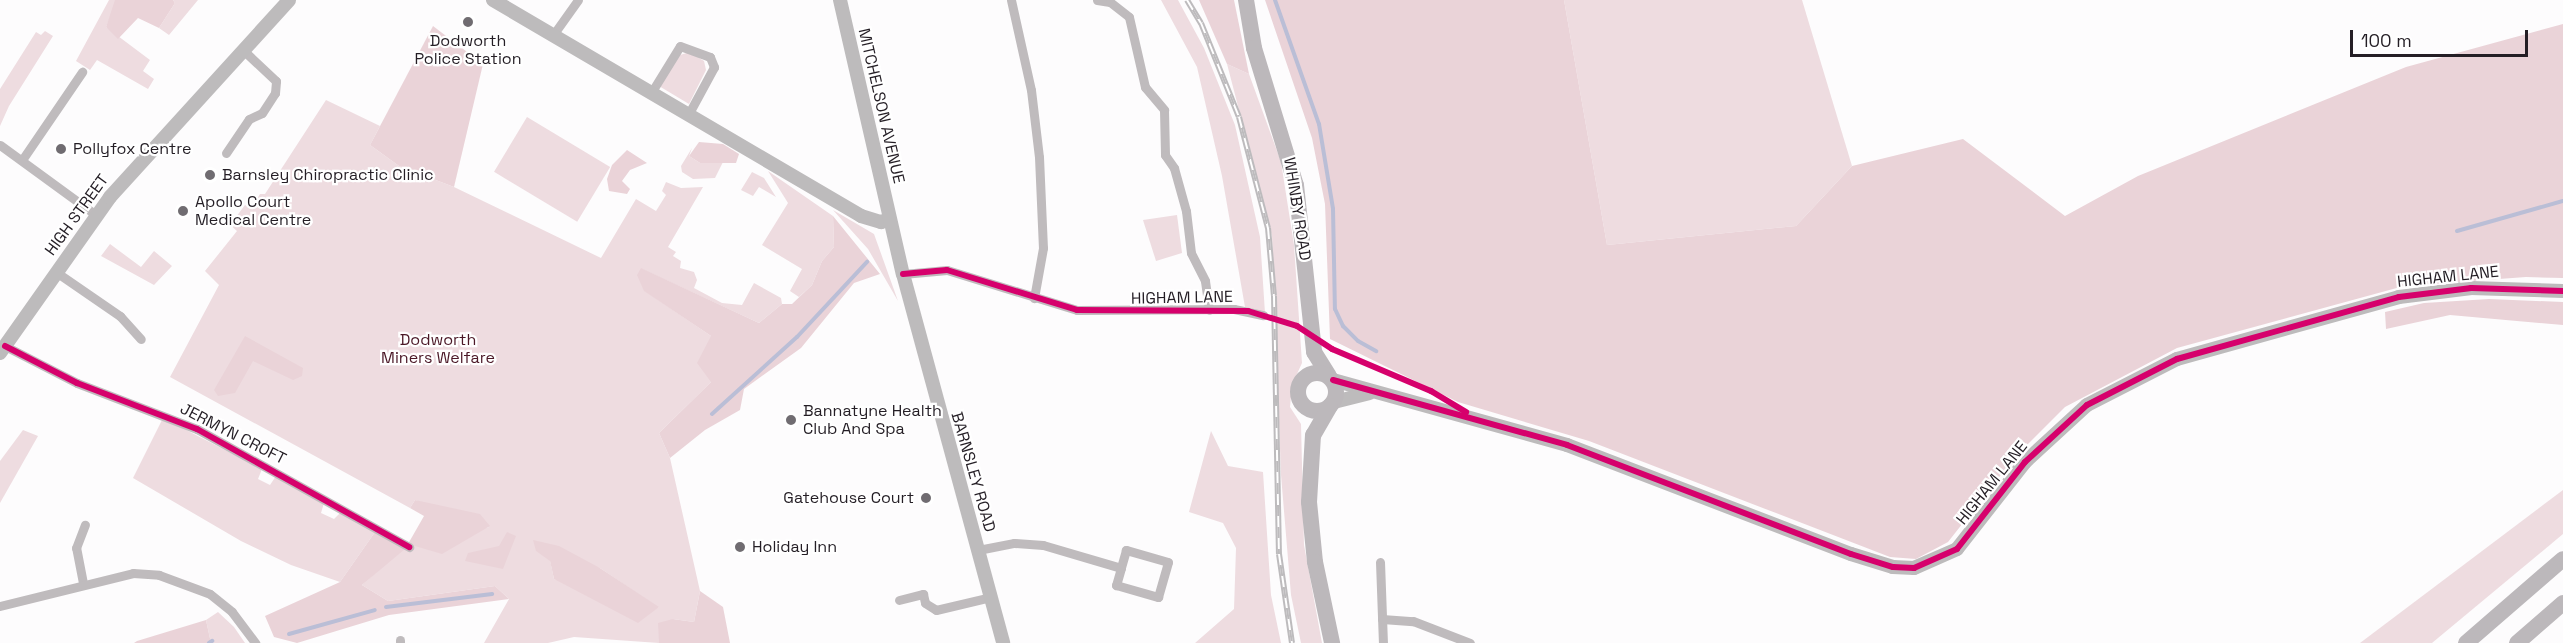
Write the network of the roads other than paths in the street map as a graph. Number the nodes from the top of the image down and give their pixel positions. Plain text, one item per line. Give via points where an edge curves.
1 (290, 0) edge
2 (493, 0) edge
3 (578, 0) edge
4 (840, 0) edge
5 (1011, 0) edge
6 (1097, 0) edge
7 (1246, 0) edge
8 (553, 35) junction
9 (244, 51) junction
10 (82, 72) dead end
11 (651, 93) junction
12 (688, 115) junction
13 (0, 145) edge
14 (226, 153) dead end
15 (22, 160) junction
16 (96, 215) junction
17 (890, 219) junction
18 (56, 272) junction
19 (903, 274) junction
20 (2563, 291) edge
21 (1034, 298) junction
22 (1209, 310) junction
23 (1263, 315) dead end
24 (141, 339) dead end
25 (2, 349) edge
26 (1314, 352) junction
27 (1331, 378) junction
28 (1300, 383) junction
29 (1369, 393) junction
30 (1302, 404) junction
31 (1332, 404) junction
32 (1313, 435) junction
33 (84, 525) dead end
34 (409, 547) dead end
35 (978, 550) junction
36 (2563, 559) edge
37 (1380, 562) dead end
38 (1121, 568) junction
39 (83, 583) junction
40 (991, 597) junction
41 (899, 600) dead end
42 (2563, 603) edge
43 (0, 606) edge
44 (1382, 619) junction
45 (255, 643) edge
46 (1003, 643) edge
47 (1332, 643) edge
48 (1383, 643) edge
49 (1470, 643) edge
50 (2466, 643) edge
51 (2517, 643) edge

1 - 9 street, HIGH STREET
2 - 8 street
3 - 8 street
4 - 17 street, MITCHELSON AVENUE
5 - 21 street via 1031,90 1039,157 1043,248
6 - 22 street via 1122,8 1129,17 1145,87 1164,110 1165,155 1183,200 1191,253 1205,281
7 - 26 highway, WHINBY ROAD via 1254,48 1296,184
8 - 11 street
9 - 14 street via 276,81 275,93 262,112 249,119
9 - 16 street, HIGH STREET via 130,172
10 - 15 street
11 - 12 street
11 - 12 street via 680,46 710,57 714,67
12 - 17 street via 861,216 881,222
13 - 15 street
15 - 16 street
16 - 18 street, HIGH STREET
17 - 19 street, BARNSLEY ROAD
18 - 24 street via 120,316
18 - 25 street, HIGH STREET
19 - 21 street, HIGHAM LANE via 947,270
19 - 35 street, BARNSLEY ROAD
20 - 29 street, HIGHAM LANE via 2471,288 2399,297 2177,359 2122,385 2072,417 2025,462 1957,549 1914,568 1893,567 1851,554 1567,445
21 - 22 street, HIGHAM LANE via 1096,312
22 - 23 street, HIGHAM LANE via 1234,309
25 - 34 street, JERMYN CROFT via 196,429
26 - 27 highway, WHINBY ROAD
26 - 28 highway, WHINBY ROAD
27 - 28 highway via 1313,373
27 - 29 street, HIGHAM LANE
27 - 31 highway, WHINBY ROAD via 1337,391
28 - 30 highway, WHINBY ROAD via 1298,394
29 - 31 street, HIGHAM LANE
30 - 31 highway via 1313,411
30 - 32 highway, WHINBY ROAD
31 - 32 highway, WHINBY ROAD
32 - 47 highway, WHINBY ROAD via 1309,502 1315,562
33 - 39 street via 76,548
35 - 38 street via 1014,543 1037,544
35 - 40 street, BARNSLEY ROAD
36 - 50 highway
37 - 44 street
38 - 38 street via 1116,585 1158,597 1168,562 1126,550
39 - 43 street via 26,602
39 - 45 street via 133,573 186,583 210,594 232,612
40 - 41 street via 936,610 925,603 923,594
40 - 46 street, BARNSLEY ROAD
42 - 51 highway
44 - 48 street
44 - 49 street via 1413,621

